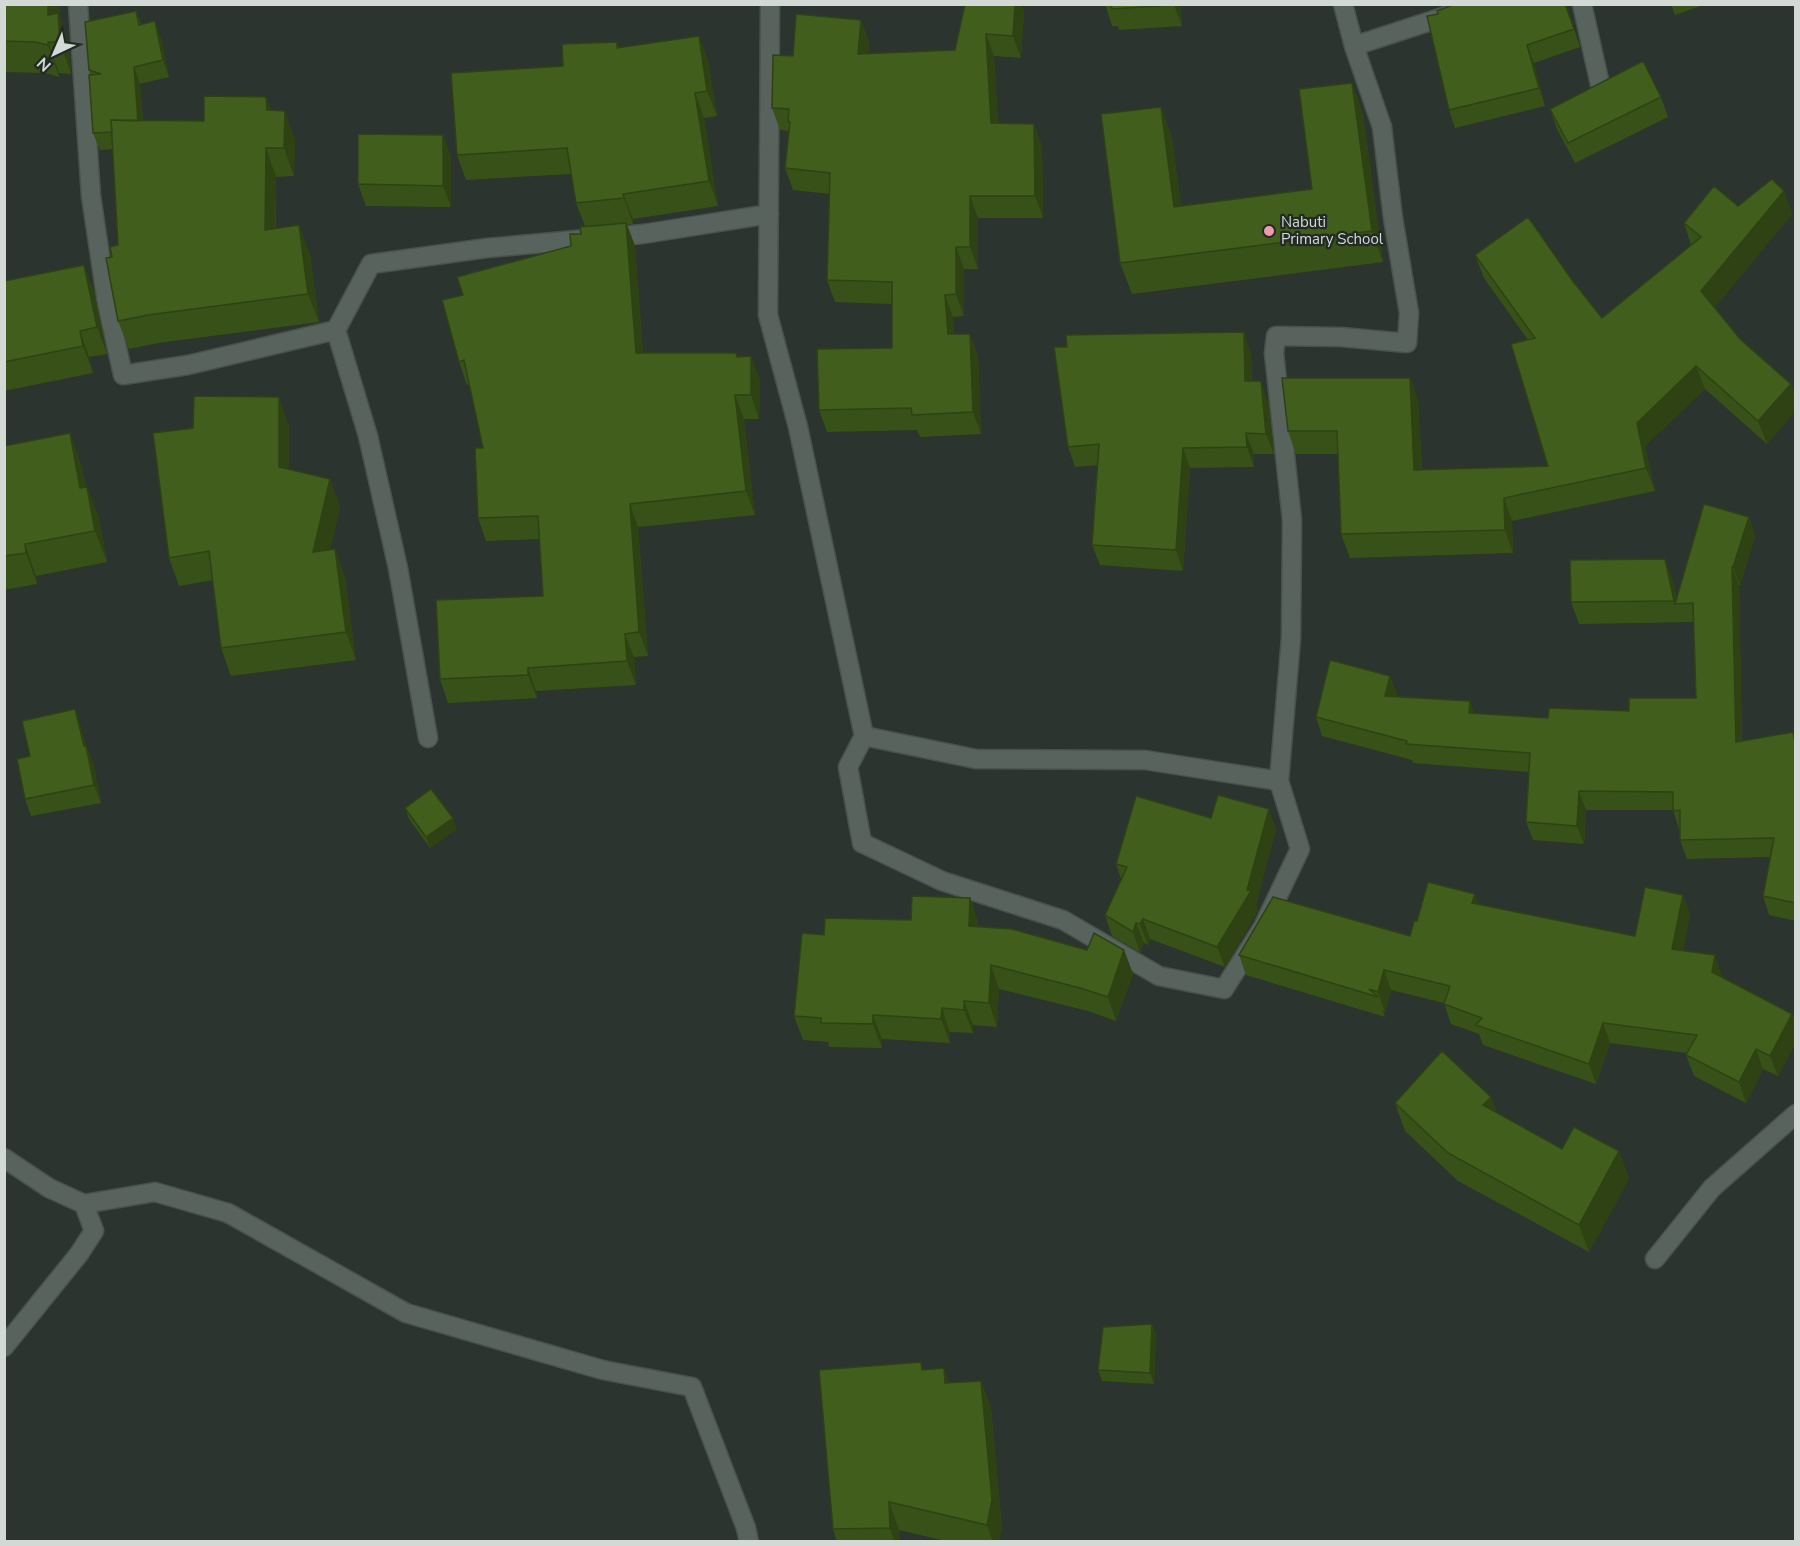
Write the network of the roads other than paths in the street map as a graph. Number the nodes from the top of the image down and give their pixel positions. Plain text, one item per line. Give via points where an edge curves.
1 (78, 4) edge
2 (770, 4) edge
3 (1343, 4) edge
4 (1482, 4) edge
5 (1582, 4) edge
6 (1354, 46) junction
7 (1601, 89) edge
8 (769, 214) junction
9 (336, 330) junction
10 (864, 736) junction
11 (428, 738) dead end
12 (1279, 781) junction
13 (1796, 1114) edge
14 (4, 1158) edge
15 (84, 1204) junction
16 (1655, 1259) dead end
17 (4, 1347) edge
18 (749, 1542) edge

1 - 9 street via 91,196 107,303 123,375 188,365
2 - 8 street
3 - 6 street
4 - 6 street
5 - 7 street
6 - 12 street via 1382,127 1409,313 1407,343 1276,336 1274,353 1292,520 1291,638
8 - 9 street via 643,234 487,248 371,264
8 - 10 street via 768,315 798,427
9 - 11 street via 371,447 398,568
10 - 12 street via 976,759 1145,760
10 - 12 street via 848,767 862,843 942,881 1062,920 1158,976 1224,989 1263,927 1300,849
13 - 16 street via 1712,1188
14 - 15 street via 49,1188
15 - 17 street via 94,1232
15 - 18 street via 155,1191 228,1213 406,1313 603,1370 692,1387

